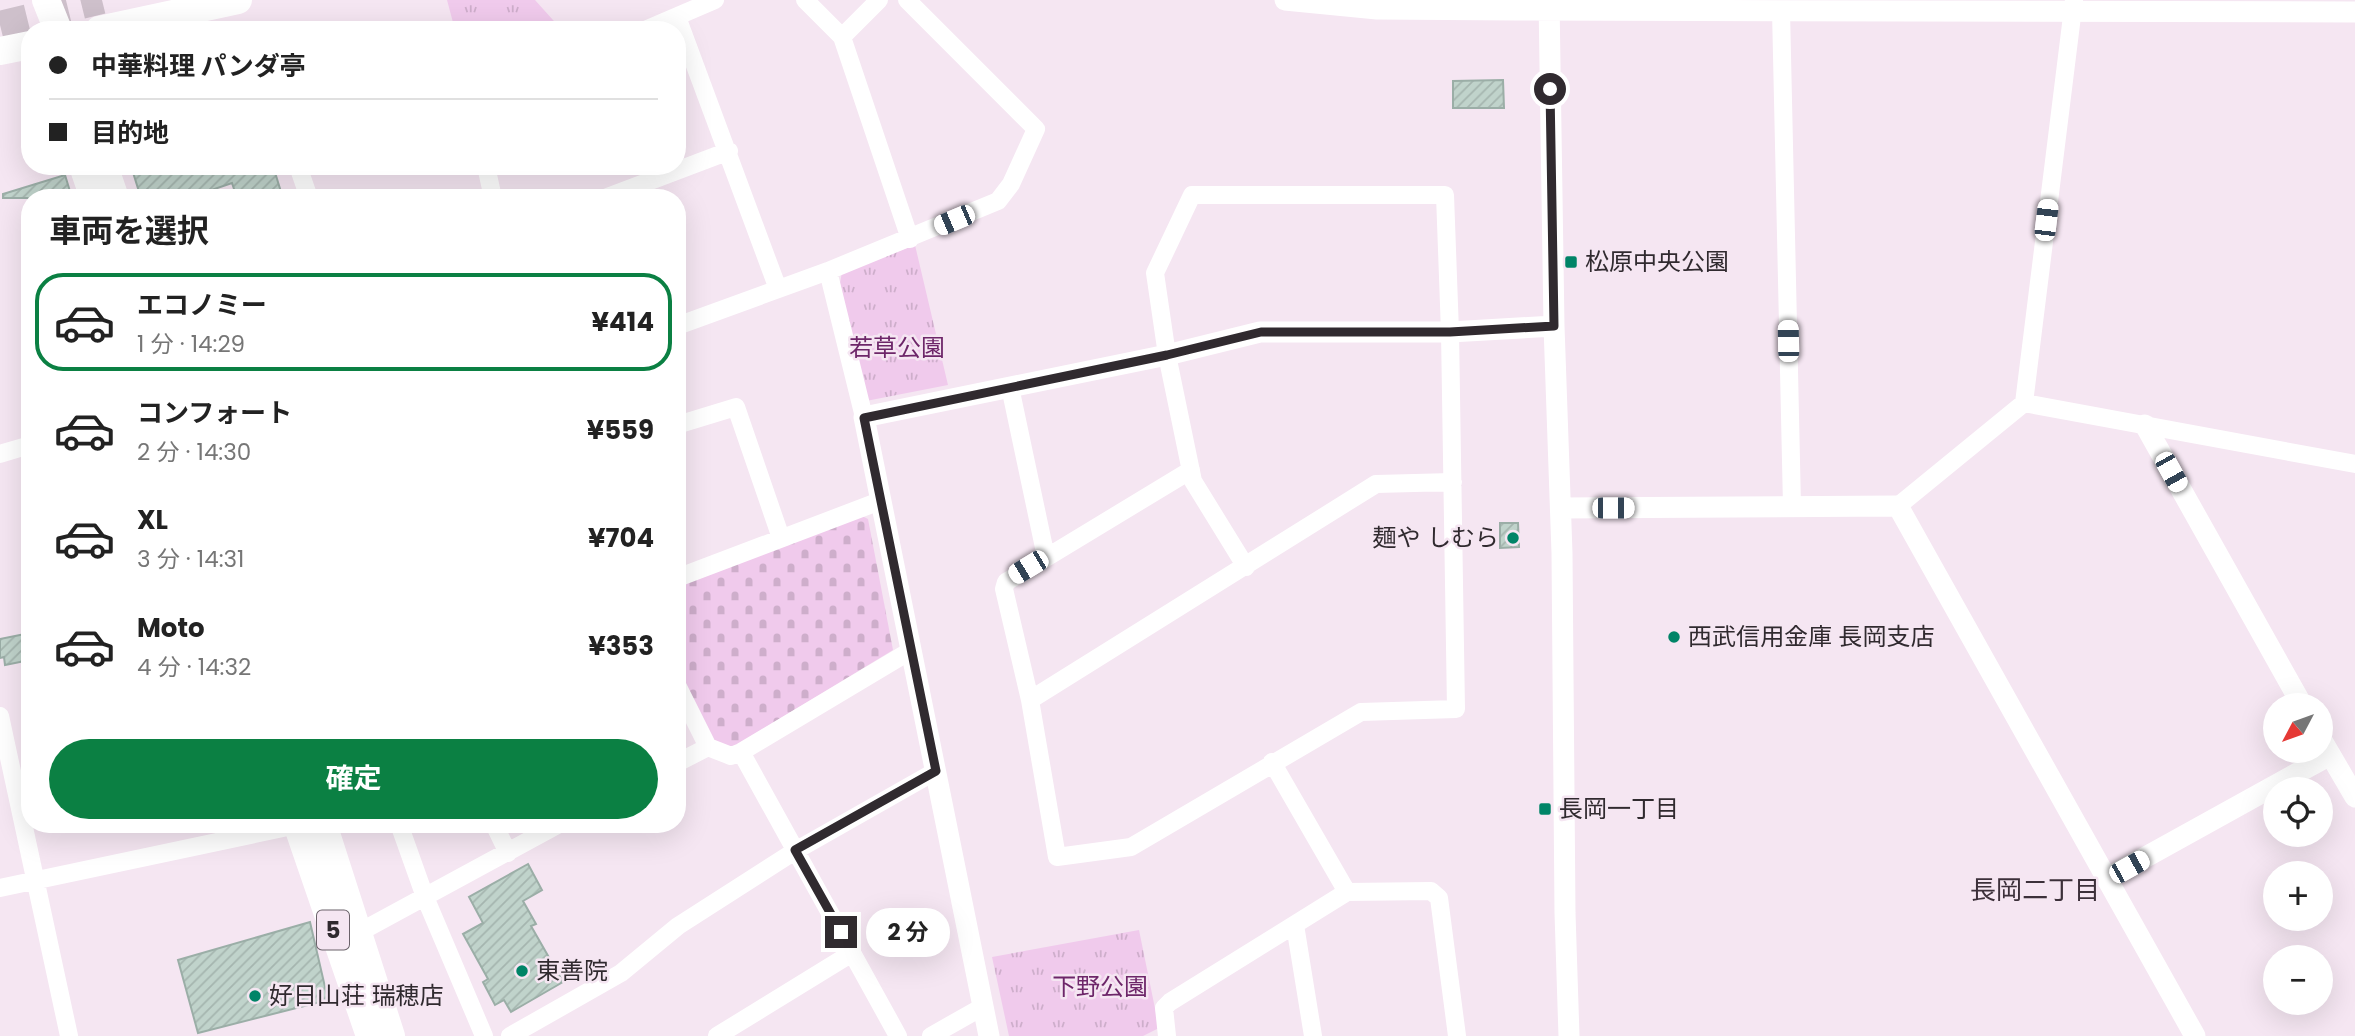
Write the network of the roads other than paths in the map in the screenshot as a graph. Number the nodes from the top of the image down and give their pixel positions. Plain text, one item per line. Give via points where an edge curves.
1 (26, 0) edge
2 (46, 0) edge
3 (238, 0) edge
4 (715, 0) edge
5 (805, 0) edge
6 (879, 0) edge
7 (907, 0) edge
8 (1285, 0) edge
9 (1549, 5) edge
10 (2073, 5) edge
11 (1781, 10) junction
12 (2355, 12) edge
13 (677, 17) junction
14 (34, 21) edge
15 (54, 21) edge
16 (141, 21) edge
17 (667, 21) edge
18 (679, 21) edge
19 (842, 37) junction
20 (686, 40) edge
21 (21, 47) edge
22 (0, 51) edge
23 (729, 151) junction
24 (686, 167) edge
25 (666, 175) edge
26 (629, 189) edge
27 (910, 239) junction
28 (828, 271) junction
29 (778, 289) junction
30 (686, 323) edge
31 (1554, 326) junction
32 (1450, 332) junction
33 (1167, 355) junction
34 (1010, 387) junction
35 (2024, 403) junction
36 (864, 418) junction
37 (686, 422) edge
38 (2145, 425) junction
39 (21, 448) edge
40 (0, 454) edge
41 (2355, 464) edge
42 (1191, 470) junction
43 (1453, 482) junction
44 (880, 501) junction
45 (1792, 506) junction
46 (1898, 506) junction
47 (1561, 508) junction
48 (781, 538) junction
49 (1046, 557) junction
50 (1246, 567) junction
51 (686, 575) edge
52 (911, 651) junction
53 (2295, 693) edge
54 (1030, 700) junction
55 (686, 703) edge
56 (0, 716) edge
57 (708, 747) junction
58 (741, 752) junction
59 (686, 758) edge
60 (2333, 760) edge
61 (1272, 762) junction
62 (2297, 763) edge
63 (936, 771) junction
64 (2355, 797) edge
65 (21, 809) edge
66 (26, 833) edge
67 (259, 833) edge
68 (300, 833) edge
69 (326, 833) edge
70 (402, 833) edge
71 (498, 833) edge
72 (543, 833) edge
73 (795, 850) junction
74 (508, 853) junction
75 (2106, 879) junction
76 (37, 880) junction
77 (0, 888) edge
78 (1347, 892) junction
79 (425, 897) junction
80 (1295, 925) junction
81 (358, 933) junction
82 (852, 953) junction
83 (984, 1006) junction
84 (69, 1036) edge
85 (370, 1036) edge
86 (391, 1036) edge
87 (484, 1036) edge
88 (510, 1036) edge
89 (717, 1036) edge
90 (898, 1036) edge
91 (931, 1036) edge
92 (989, 1036) edge
93 (1167, 1036) edge
94 (1313, 1036) edge
95 (1457, 1036) edge
96 (1569, 1036) edge
97 (2195, 1036) edge

1 - 14 main road
2 - 15 main road
3 - 16 main road
4 - 13 street
5 - 19 street
6 - 19 street
7 - 27 street via 1035,129 1011,184 998,201
8 - 9 street via 1377,9
9 - 11 street
9 - 31 street
10 - 11 street
10 - 12 street
10 - 35 street
11 - 45 street
13 - 17 street
13 - 18 street
19 - 27 street
20 - 23 street
21 - 22 main road
23 - 24 street
23 - 29 street
25 - 26 street
27 - 28 street
28 - 29 street
28 - 36 street
29 - 30 street
31 - 32 street
31 - 47 street
32 - 33 street via 1261,332
32 - 33 street via 1445,195 1192,195 1156,273
32 - 43 street
33 - 34 street
33 - 42 street
34 - 36 street
34 - 49 street
35 - 38 street
35 - 46 street
36 - 44 street
37 - 48 street via 736,407
38 - 41 street
38 - 53 street
39 - 40 street
42 - 49 street
42 - 50 street via 1193,481
43 - 50 street via 1376,484
43 - 61 street via 1456,709 1361,712
44 - 48 street
44 - 52 street
45 - 46 street
45 - 47 street
46 - 75 street
47 - 96 street
48 - 51 street
49 - 54 street via 1011,578 1004,589
50 - 54 street
52 - 58 street
52 - 63 street
54 - 61 street via 1057,857 1131,847
55 - 57 street
56 - 65 street
57 - 58 street via 731,756
57 - 59 street
58 - 73 street
60 - 64 street
61 - 78 street
62 - 75 street
63 - 73 street
63 - 83 street
66 - 76 street
67 - 76 street
68 - 85 main road, 5
69 - 81 main road, 5
70 - 79 street
71 - 74 street
72 - 74 street
73 - 82 street
73 - 88 street via 678,926 621,973
74 - 79 street
75 - 97 street
76 - 77 street
76 - 84 street
78 - 80 street
78 - 95 street via 1431,891 1439,898
79 - 81 street
79 - 87 street
80 - 93 street via 1170,1002 1164,1008
80 - 94 street
81 - 86 main road, 5
82 - 89 street
82 - 90 street
83 - 91 street
83 - 92 street

